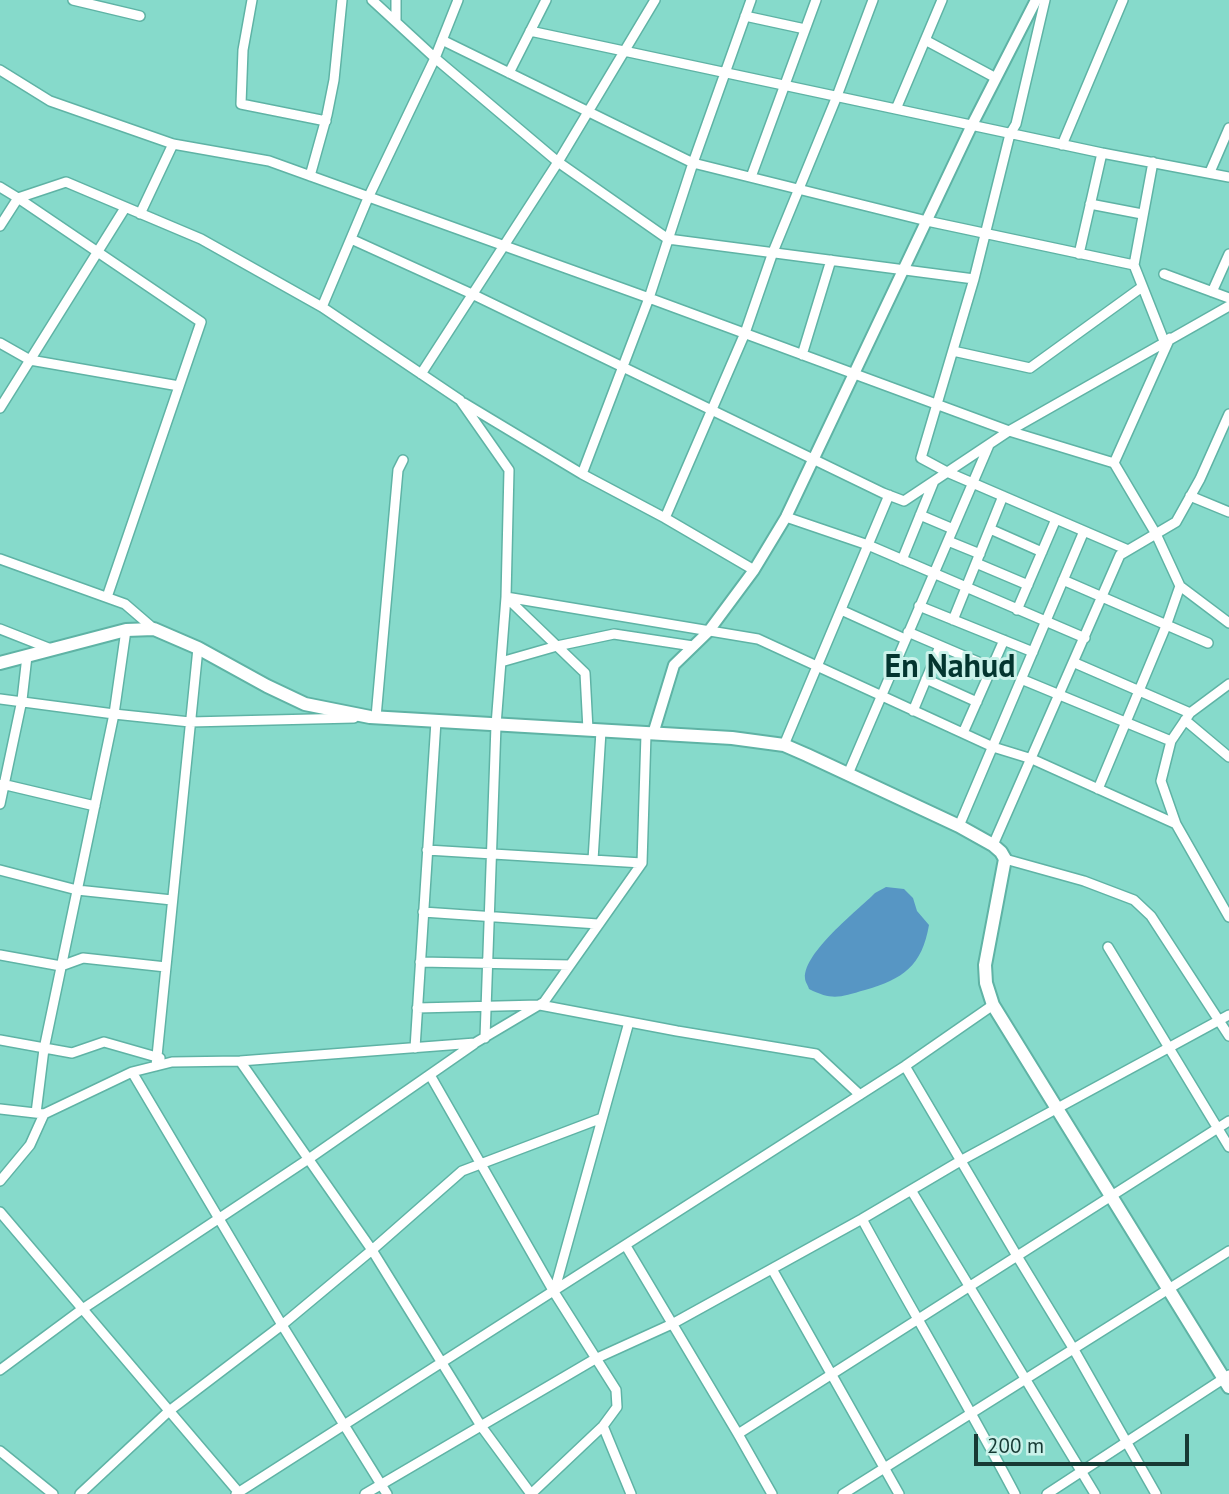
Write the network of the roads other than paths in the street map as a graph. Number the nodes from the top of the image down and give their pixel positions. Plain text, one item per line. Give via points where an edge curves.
1 (73, 0) edge
2 (252, 0) edge
3 (342, 0) edge
4 (372, 0) edge
5 (396, 0) edge
6 (458, 0) edge
7 (546, 0) edge
8 (655, 0) edge
9 (751, 0) edge
10 (816, 0) edge
11 (873, 0) edge
12 (942, 0) edge
13 (1036, 0) edge
14 (1045, 0) edge
15 (1124, 0) edge
16 (140, 16) dead end
17 (745, 16) junction
18 (397, 21) junction
19 (805, 29) junction
20 (530, 31) junction
21 (442, 40) junction
22 (925, 40) junction
23 (624, 50) junction
24 (435, 58) junction
25 (0, 70) edge
26 (509, 73) junction
27 (726, 73) junction
28 (996, 78) junction
29 (784, 85) junction
30 (837, 96) junction
31 (896, 109) junction
32 (587, 112) junction
33 (326, 121) junction
34 (972, 125) junction
35 (1229, 128) edge
36 (1010, 134) junction
37 (173, 144) junction
38 (1062, 145) junction
39 (1102, 153) junction
40 (558, 162) junction
41 (1153, 162) junction
42 (693, 163) junction
43 (1210, 172) junction
44 (310, 176) junction
45 (751, 177) junction
46 (1229, 177) edge
47 (0, 187) edge
48 (800, 188) junction
49 (18, 198) junction
50 (368, 198) junction
51 (1090, 204) junction
52 (125, 208) junction
53 (140, 214) junction
54 (1142, 214) junction
55 (927, 222) junction
56 (0, 226) edge
57 (985, 234) junction
58 (351, 239) junction
59 (668, 239) junction
60 (503, 247) junction
61 (773, 252) junction
62 (97, 253) junction
63 (1079, 254) junction
64 (1229, 254) edge
65 (831, 260) junction
66 (1134, 265) junction
67 (904, 270) junction
68 (1164, 274) dead end
69 (974, 279) junction
70 (1142, 287) junction
71 (1212, 292) junction
72 (472, 295) junction
73 (649, 298) junction
74 (1229, 298) edge
75 (1229, 306) edge
76 (322, 307) junction
77 (745, 334) junction
78 (1167, 340) junction
79 (0, 343) edge
80 (953, 351) junction
81 (802, 355) junction
82 (30, 360) junction
83 (623, 368) junction
84 (421, 374) junction
85 (853, 374) junction
86 (179, 386) junction
87 (460, 400) junction
88 (937, 404) junction
89 (0, 408) edge
90 (712, 410) junction
91 (1229, 414) edge
92 (1009, 431) junction
93 (990, 444) junction
94 (813, 458) junction
95 (402, 460) dead end
96 (1114, 463) junction
97 (947, 472) junction
98 (582, 474) junction
99 (934, 481) junction
100 (972, 482) junction
101 (889, 495) junction
102 (1003, 496) junction
103 (1190, 496) junction
104 (1229, 512) edge
105 (920, 515) junction
106 (786, 517) junction
107 (665, 518) junction
108 (1056, 519) junction
109 (953, 528) junction
110 (990, 529) junction
111 (1084, 531) junction
112 (1156, 534) junction
113 (948, 541) junction
114 (868, 545) junction
115 (1128, 551) junction
116 (1042, 552) junction
117 (978, 558) junction
118 (0, 559) edge
119 (902, 559) junction
120 (754, 570) junction
121 (933, 573) junction
122 (1063, 580) junction
123 (1028, 585) junction
124 (1180, 586) junction
125 (966, 588) junction
126 (1103, 596) junction
127 (107, 597) junction
128 (506, 597) junction
129 (919, 606) junction
130 (841, 610) junction
131 (1017, 610) junction
132 (953, 620) junction
133 (1045, 622) junction
134 (1229, 624) edge
135 (1166, 626) junction
136 (0, 629) edge
137 (154, 629) junction
138 (126, 630) junction
139 (708, 632) junction
140 (907, 636) junction
141 (1085, 638) junction
142 (1004, 640) junction
143 (1208, 643) dead end
144 (557, 646) junction
145 (693, 646) junction
146 (940, 646) junction
147 (198, 648) junction
148 (53, 650) junction
149 (1033, 652) junction
150 (27, 656) junction
151 (501, 662) junction
152 (0, 663) edge
153 (1075, 663) junction
154 (817, 668) junction
155 (992, 668) junction
156 (926, 679) junction
157 (1021, 679) junction
158 (1229, 684) edge
159 (1139, 690) junction
160 (1060, 694) junction
161 (881, 696) junction
162 (0, 699) edge
163 (22, 700) junction
164 (977, 702) junction
165 (913, 711) junction
166 (114, 715) junction
167 (1188, 716) junction
168 (373, 717) junction
169 (436, 721) junction
170 (1124, 721) junction
171 (190, 722) junction
172 (496, 725) junction
173 (595, 731) junction
174 (963, 733) junction
175 (649, 734) junction
176 (1171, 741) junction
177 (785, 745) junction
178 (993, 747) junction
179 (1229, 757) edge
180 (1032, 759) junction
181 (848, 774) junction
182 (2, 784) edge
183 (1098, 789) junction
184 (0, 804) edge
185 (95, 806) junction
186 (1176, 824) junction
187 (959, 826) junction
188 (993, 845) junction
189 (427, 850) junction
190 (492, 854) junction
191 (1005, 859) junction
192 (593, 860) junction
193 (642, 863) junction
194 (0, 870) edge
195 (77, 890) junction
196 (172, 900) junction
197 (423, 912) junction
198 (489, 917) junction
199 (1229, 917) edge
200 (598, 924) junction
201 (1108, 947) dead end
202 (0, 955) edge
203 (420, 961) junction
204 (488, 963) junction
205 (570, 965) junction
206 (61, 966) junction
207 (166, 967) junction
208 (540, 1005) junction
209 (993, 1005) junction
210 (486, 1006) junction
211 (417, 1008) junction
212 (1229, 1015) edge
213 (1219, 1021) junction
214 (629, 1022) junction
215 (1229, 1036) edge
216 (485, 1038) junction
217 (0, 1040) edge
218 (475, 1044) junction
219 (1170, 1047) junction
220 (415, 1048) junction
221 (44, 1049) junction
222 (240, 1060) junction
223 (156, 1062) junction
224 (905, 1066) junction
225 (132, 1072) junction
226 (430, 1075) junction
227 (860, 1095) junction
228 (1058, 1109) junction
229 (0, 1110) edge
230 (40, 1114) junction
231 (602, 1118) junction
232 (1229, 1121) edge
233 (1218, 1128) junction
234 (1229, 1147) edge
235 (310, 1158) junction
236 (962, 1160) junction
237 (480, 1164) junction
238 (0, 1181) edge
239 (911, 1190) junction
240 (1111, 1194) junction
241 (0, 1212) edge
242 (862, 1219) junction
243 (219, 1220) junction
244 (626, 1246) junction
245 (372, 1250) junction
246 (1229, 1251) edge
247 (1017, 1256) junction
248 (772, 1269) junction
249 (968, 1287) junction
250 (1169, 1289) junction
251 (554, 1292) junction
252 (81, 1310) junction
253 (917, 1320) junction
254 (672, 1324) junction
255 (282, 1325) junction
256 (1073, 1348) junction
257 (596, 1359) junction
258 (442, 1361) junction
259 (0, 1370) edge
260 (830, 1375) junction
261 (1023, 1379) junction
262 (1227, 1380) edge
263 (169, 1411) junction
264 (973, 1413) junction
265 (343, 1424) junction
266 (481, 1426) junction
267 (603, 1426) junction
268 (738, 1434) junction
269 (1125, 1441) junction
270 (0, 1451) edge
271 (885, 1468) junction
272 (1082, 1472) junction
273 (380, 1485) junction
274 (238, 1493) edge
275 (53, 1494) edge
276 (80, 1494) edge
277 (365, 1494) edge
278 (387, 1494) edge
279 (531, 1494) edge
280 (631, 1494) edge
281 (772, 1494) edge
282 (843, 1494) edge
283 (899, 1494) edge
284 (1015, 1494) edge
285 (1047, 1494) edge
286 (1095, 1494) edge
287 (1156, 1494) edge

1 - 16 street
2 - 33 street via 243,50 241,104
3 - 33 street
4 - 18 street
5 - 18 street
6 - 21 street
7 - 20 street
8 - 23 street
9 - 17 street
10 - 19 street
11 - 30 street
12 - 22 street
13 - 28 main road
14 - 36 street
15 - 38 street
17 - 19 street
17 - 27 street
18 - 24 street
19 - 29 street
20 - 23 street
20 - 26 street
21 - 24 street
21 - 26 street
22 - 28 street
22 - 31 street
23 - 27 street
23 - 32 street
24 - 40 street
24 - 50 street
25 - 37 street via 50,101
26 - 32 street
27 - 29 street
27 - 42 street
28 - 34 main road
29 - 30 street
29 - 45 street
30 - 31 street
30 - 48 street
31 - 34 street
32 - 40 street
32 - 42 street
33 - 44 street
34 - 36 street
34 - 55 main road
35 - 43 street
36 - 38 street
36 - 57 street
37 - 44 street via 269,161
37 - 53 street
38 - 39 street
39 - 41 street
39 - 51 street
40 - 59 street
40 - 60 street
41 - 43 street
41 - 54 street
42 - 45 street
42 - 59 street
43 - 46 street
44 - 50 street
45 - 48 street
47 - 49 street
48 - 55 street
48 - 61 street
49 - 52 street via 66,182
49 - 56 street
49 - 62 street
50 - 58 street
50 - 60 street
51 - 54 street
51 - 63 street
52 - 53 street
52 - 62 street
53 - 76 street via 201,239
54 - 66 street
55 - 57 street
55 - 67 main road
57 - 63 street
57 - 69 street
58 - 72 street
58 - 76 street
59 - 61 street
59 - 73 street
60 - 72 street
60 - 73 street
61 - 65 street
61 - 77 street
62 - 82 street
62 - 86 street via 201,322
63 - 66 street
64 - 71 street
65 - 67 street
65 - 81 street
66 - 70 street
67 - 69 street
67 - 85 main road
68 - 71 street
69 - 80 street
70 - 78 street
70 - 80 street via 1030,369
71 - 74 street
72 - 83 street
72 - 84 street
73 - 77 street
73 - 83 street
75 - 78 street
76 - 84 street
77 - 81 street
77 - 90 street
78 - 92 street
78 - 96 street
79 - 82 street
80 - 88 street
81 - 85 street
82 - 86 street
82 - 89 street
83 - 90 street
83 - 98 street
84 - 87 street
85 - 88 street
85 - 94 main road
86 - 127 street
87 - 98 street
87 - 128 street via 509,470
88 - 92 street
88 - 97 street via 921,458
90 - 94 street
90 - 107 street
91 - 103 street
92 - 93 street
92 - 96 street
93 - 97 street
93 - 100 street
94 - 101 street
94 - 106 main road
95 - 168 street
96 - 112 street
97 - 99 street
97 - 100 street
98 - 107 street
99 - 101 street via 904,500
99 - 105 street
100 - 102 street
100 - 109 street
101 - 114 street
102 - 108 street
102 - 110 street
103 - 104 street
103 - 112 street via 1176,522
105 - 109 street
105 - 119 street
106 - 114 street
106 - 120 main road
107 - 120 street
108 - 111 street
108 - 116 street
109 - 113 street
110 - 116 street
110 - 117 street
111 - 115 street
111 - 122 street
112 - 115 street
112 - 124 street
113 - 117 street
113 - 121 street
114 - 119 street
114 - 130 street
115 - 126 street via 1120,555
116 - 123 street
117 - 123 street
117 - 125 street
118 - 127 street
119 - 121 street
120 - 139 main road
121 - 125 street
121 - 129 street
122 - 126 street
122 - 133 street
123 - 131 street
124 - 134 street
124 - 135 street
125 - 131 street
125 - 132 street
126 - 135 street
126 - 141 street
127 - 137 street via 125,604
128 - 139 street
128 - 144 street
128 - 151 street
129 - 132 street
129 - 140 street
130 - 140 street
130 - 154 street
131 - 133 street
132 - 142 street
133 - 141 street
133 - 149 street
135 - 143 street
135 - 159 street
136 - 148 street
137 - 138 highway
137 - 147 highway
138 - 148 highway
138 - 166 street
139 - 145 main road
139 - 154 street via 758,639
140 - 146 street
140 - 161 street
141 - 153 street
142 - 149 street
142 - 155 street
144 - 145 street via 614,634
144 - 151 street
144 - 173 street via 585,673
145 - 175 main road via 674,665
146 - 155 street
146 - 156 street
147 - 168 highway via 305,704
147 - 171 street
148 - 150 highway
149 - 157 street
150 - 152 highway
150 - 163 street
151 - 172 street
153 - 159 street
153 - 160 street
154 - 161 street
154 - 177 street
155 - 164 street
156 - 164 street
156 - 165 street
157 - 160 street
157 - 178 street
158 - 167 street
159 - 167 street
159 - 170 street
160 - 170 street
160 - 180 street
161 - 165 street
161 - 181 street
162 - 163 street
163 - 166 street
163 - 182 street
164 - 174 street
165 - 174 street
166 - 171 street
166 - 185 street
167 - 176 street
167 - 179 street
168 - 169 highway
168 - 171 street
169 - 172 highway
169 - 189 street
170 - 176 street
170 - 183 street
171 - 196 street
172 - 173 highway
172 - 190 street
173 - 175 highway
173 - 192 street
174 - 178 street
175 - 177 highway
175 - 193 street
176 - 186 street via 1161,781
177 - 181 highway
178 - 180 street
178 - 187 street
180 - 183 street
180 - 188 street
181 - 187 highway
182 - 184 street
182 - 185 street
183 - 186 street
185 - 195 street
186 - 199 street
187 - 188 highway
188 - 191 highway
189 - 190 street
189 - 197 street
190 - 192 street
190 - 198 street
191 - 209 highway via 985,965
191 - 213 street via 1134,900 1151,916
192 - 193 street
193 - 200 street
194 - 195 street
195 - 196 street
195 - 206 street
196 - 207 street
197 - 198 street
197 - 203 street
198 - 200 street
198 - 204 street
200 - 205 street
201 - 219 street
202 - 206 street
203 - 204 street
203 - 211 street
204 - 205 street
204 - 210 street
205 - 208 street
206 - 207 street via 83,958
206 - 221 street
207 - 223 street
208 - 210 street
208 - 214 street
208 - 216 street
209 - 224 street
209 - 228 highway
210 - 211 street
210 - 216 street
211 - 220 street
212 - 213 street
213 - 215 street
213 - 219 street
214 - 227 street via 816,1054
214 - 231 street
216 - 218 street
217 - 221 street
218 - 220 street
218 - 226 street
219 - 228 street
219 - 233 street
220 - 222 street
221 - 223 street via 72,1053 104,1042
221 - 230 street
222 - 223 street
222 - 235 street
223 - 225 street
224 - 227 street
224 - 236 street
225 - 230 street
225 - 243 street
226 - 235 street
226 - 237 street
227 - 244 street
228 - 236 street
228 - 240 highway
229 - 230 street
230 - 238 street via 30,1145
231 - 237 street
231 - 251 street
232 - 233 street
233 - 234 street
233 - 240 street
235 - 243 street
235 - 245 street
236 - 239 street
236 - 247 street
237 - 245 street via 462,1171
237 - 251 street
239 - 242 street
239 - 249 street
240 - 247 street
240 - 250 highway
241 - 252 street
242 - 248 street
242 - 253 street
243 - 252 street
243 - 255 street
244 - 251 street
244 - 254 street
245 - 255 street
245 - 258 street
246 - 250 street
247 - 249 street
247 - 256 street
248 - 254 street
248 - 260 street
249 - 253 street
249 - 261 street
250 - 256 street
250 - 262 highway
251 - 257 street
251 - 258 street
252 - 259 street
252 - 263 street
253 - 260 street
253 - 264 street
254 - 257 street
254 - 268 street
255 - 263 street
255 - 265 street
256 - 261 street
256 - 269 street
257 - 266 street
257 - 267 street via 617,1390 617,1407
258 - 265 street
258 - 266 street
260 - 268 street
260 - 271 street
261 - 264 street
261 - 272 street
262 - 269 street
263 - 274 street
263 - 276 street
264 - 271 street
264 - 284 street
265 - 273 street
265 - 274 street
266 - 273 street
266 - 279 street
267 - 279 street
267 - 280 street
268 - 281 street
269 - 272 street
269 - 287 street
270 - 275 street
271 - 282 street
271 - 283 street
272 - 285 street
272 - 286 street
273 - 277 street
273 - 278 street

